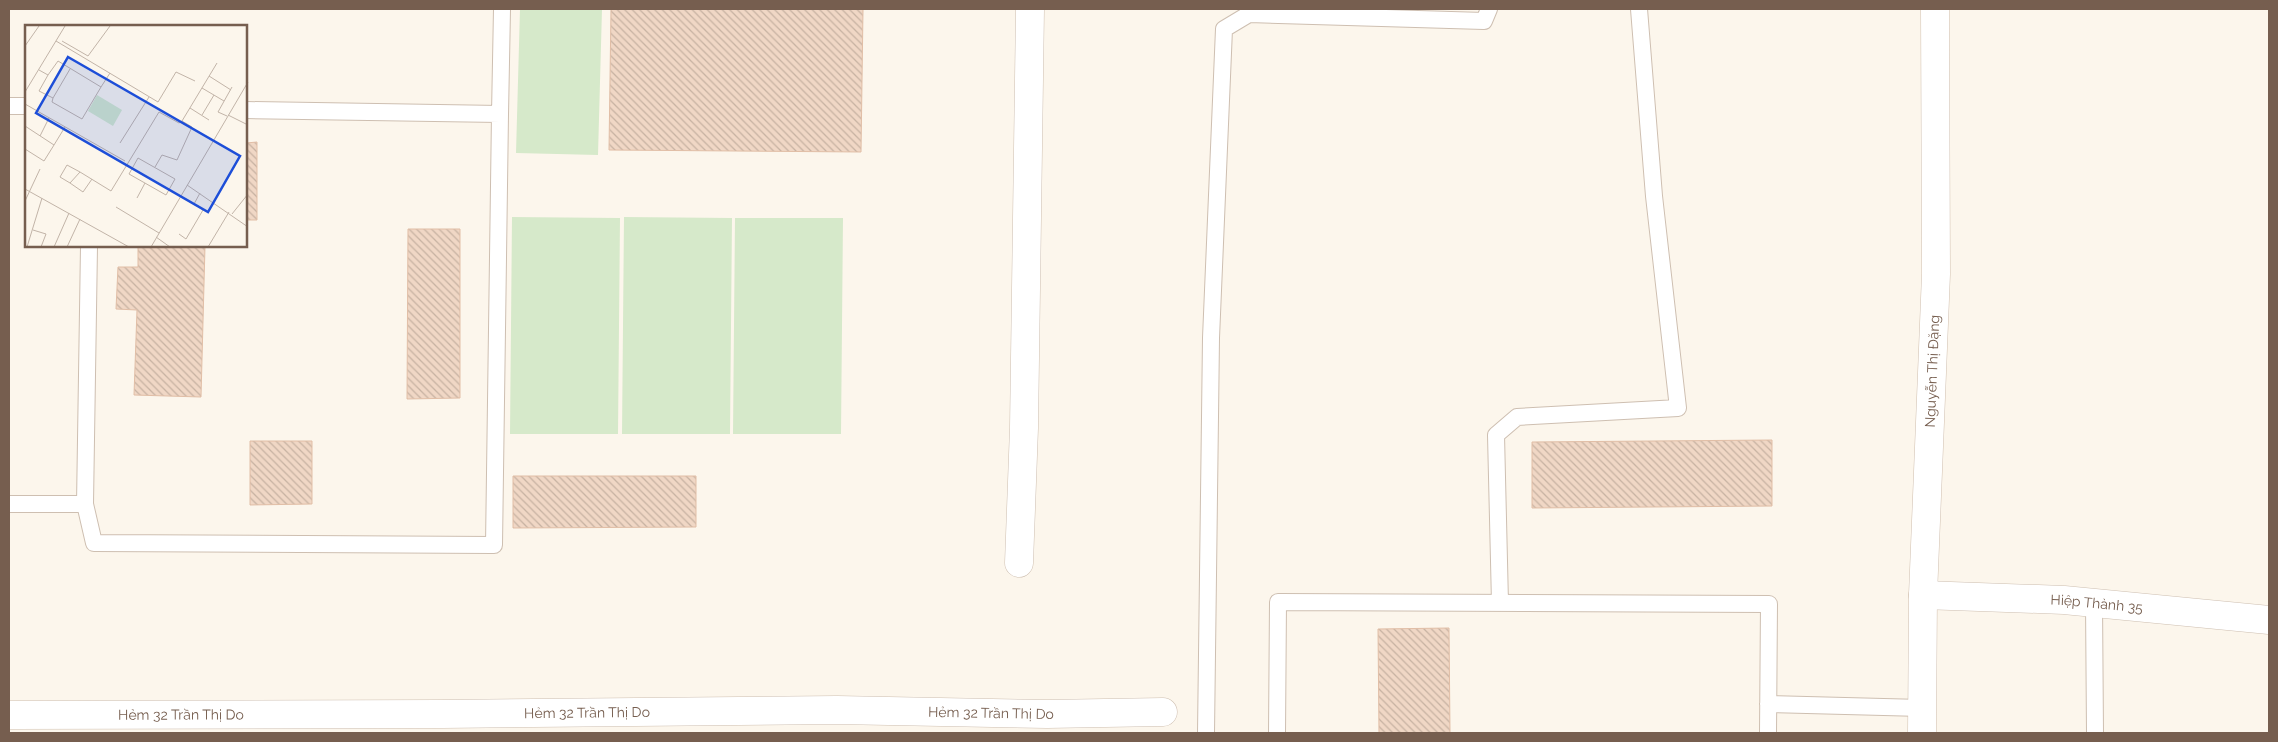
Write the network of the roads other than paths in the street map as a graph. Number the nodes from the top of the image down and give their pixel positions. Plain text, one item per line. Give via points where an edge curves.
1 (502, 9) edge
2 (1030, 9) edge
3 (1489, 9) edge
4 (1639, 9) edge
5 (1934, 9) edge
6 (9, 106) edge
7 (25, 106) edge
8 (248, 110) edge
9 (500, 114) junction
10 (89, 248) edge
11 (9, 504) edge
12 (85, 504) junction
13 (1018, 563) dead end
14 (1923, 595) junction
15 (1500, 603) junction
16 (2094, 603) junction
17 (2269, 620) edge
18 (1768, 704) junction
19 (1163, 712) dead end
20 (9, 714) edge
21 (1922, 721) edge
22 (164, 724) edge
23 (369, 724) edge
24 (1206, 733) edge
25 (1276, 733) edge
26 (1768, 733) edge
27 (2095, 733) edge

1 - 9 lane
2 - 13 street via 1024,428
3 - 24 lane via 1484,21 1249,14 1224,29 1211,338
4 - 15 lane via 1654,196 1678,408 1517,417 1496,435
5 - 14 street, Nguyễn Thị Đặng via 1936,274
6 - 7 lane
8 - 9 lane
9 - 12 lane via 494,545 94,543
10 - 12 lane
11 - 12 lane
14 - 16 street, Hiệp Thành 35
14 - 21 street, Nguyễn Thị Đặng
15 - 18 lane via 1769,604
15 - 25 lane via 1278,602
16 - 17 street, Hiệp Thành 35
16 - 27 lane
18 - 21 lane
18 - 26 lane
19 - 23 street, Hẻm 32 Trần Thị Do via 1047,714 837,710
20 - 22 street, Hẻm 32 Trần Thị Do
22 - 23 street, Hẻm 32 Trần Thị Do

